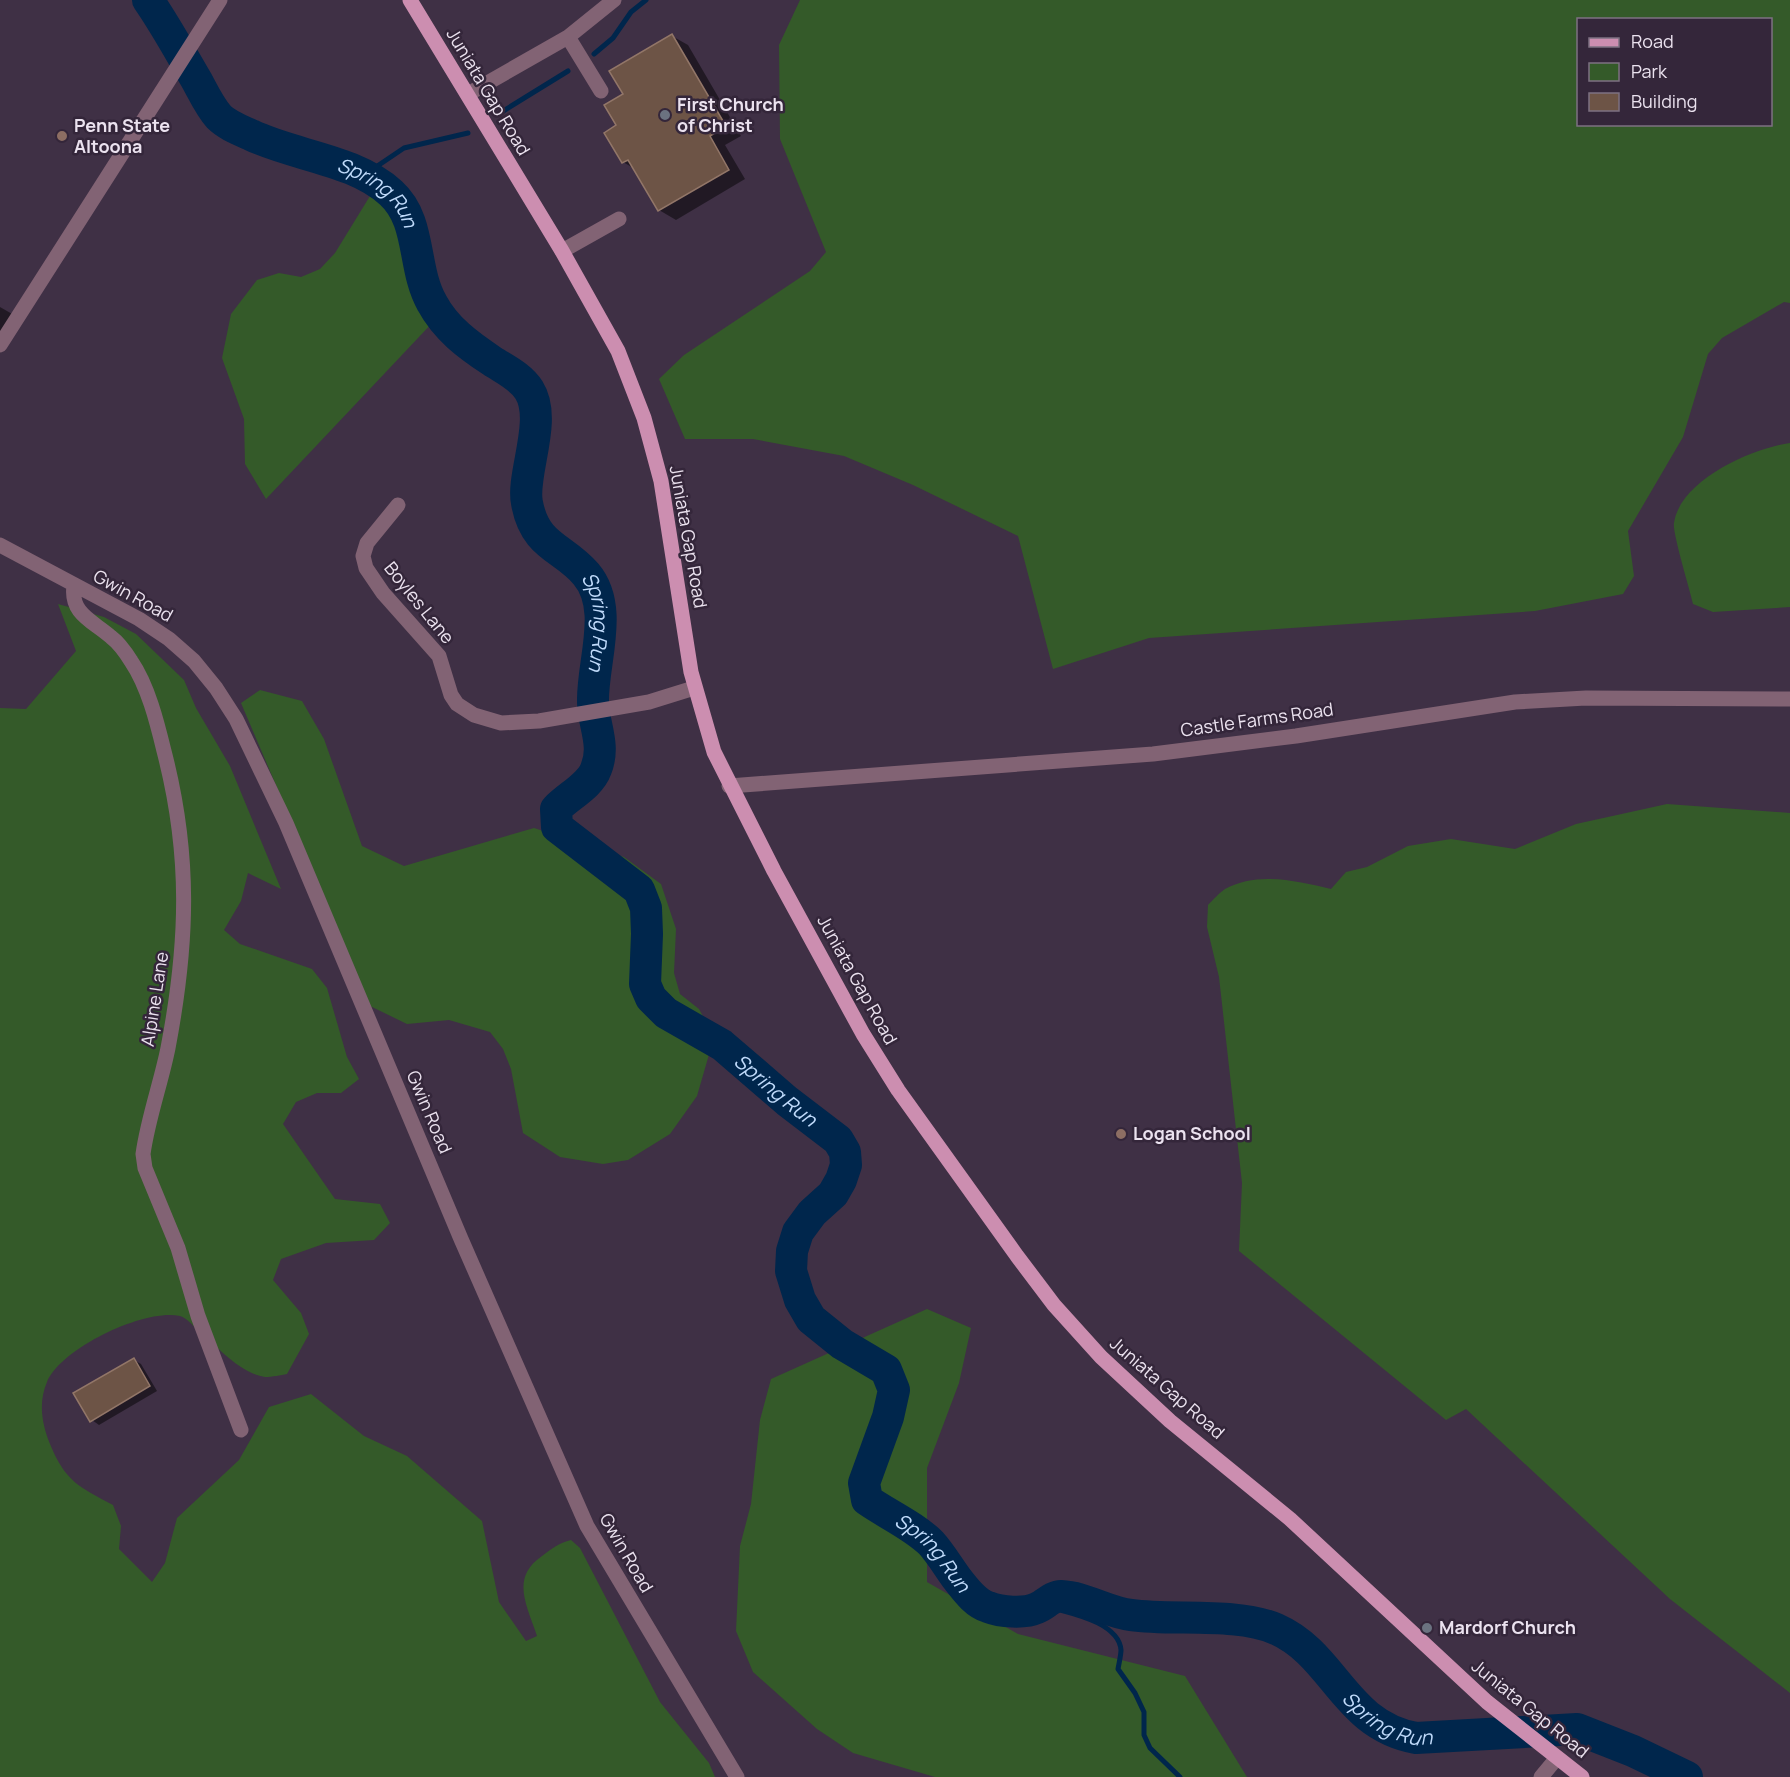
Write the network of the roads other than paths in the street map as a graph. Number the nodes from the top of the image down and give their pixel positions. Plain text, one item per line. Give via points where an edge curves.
1 (220, 0) edge
2 (410, 0) edge
3 (614, 0) edge
4 (568, 38) junction
5 (601, 91) dead end
6 (468, 94) junction
7 (619, 219) dead end
8 (562, 250) junction
9 (0, 345) edge
10 (398, 505) dead end
11 (0, 545) edge
12 (74, 586) junction
13 (694, 688) junction
14 (1790, 699) edge
15 (729, 786) junction
16 (241, 1430) dead end
17 (1556, 1759) junction
18 (736, 1777) edge
19 (1541, 1777) edge
20 (1582, 1777) edge

1 - 9 street
2 - 6 main road, Juniata Gap Road
3 - 4 street
4 - 5 street
4 - 6 street
6 - 8 main road, Juniata Gap Road
7 - 8 street
8 - 13 main road, Juniata Gap Road via 618,351 644,418 661,481
10 - 13 street, Boyles Lane via 367,543 363,556 366,568 439,656 457,704 474,715 501,723 539,721 649,702
11 - 12 street, Gwin Road
12 - 16 street, Alpine Lane via 73,598 82,616 112,637 132,662 164,750 177,812 185,868 182,953 167,1049 142,1154
12 - 18 street, Gwin Road via 170,639 209,679 236,719 286,823 587,1526
13 - 15 main road, Juniata Gap Road
14 - 15 street, Castle Farms Road via 1597,698 1515,702 1153,754
15 - 17 main road, Juniata Gap Road via 892,1081 1054,1305 1129,1385 1290,1519
17 - 19 street
17 - 20 main road, Juniata Gap Road

